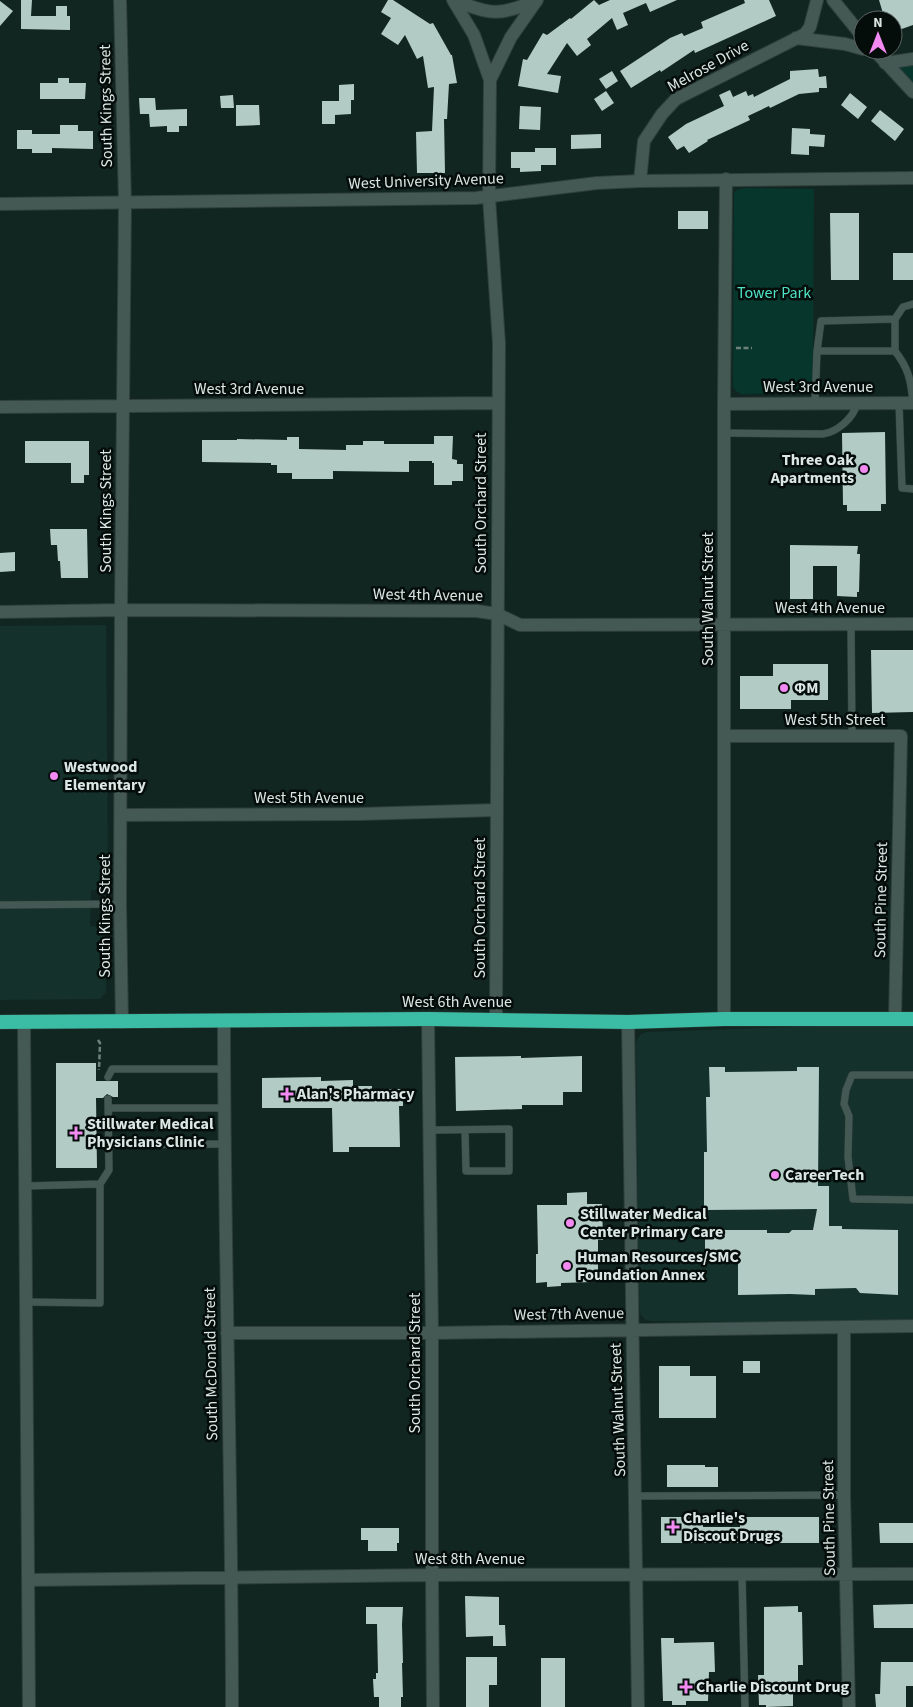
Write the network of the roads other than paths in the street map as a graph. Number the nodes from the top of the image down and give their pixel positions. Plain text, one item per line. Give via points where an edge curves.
1 (120, 0) edge
2 (454, 0) edge
3 (536, 0) edge
4 (817, 0) edge
5 (833, 0) edge
6 (853, 25) edge
7 (796, 38) junction
8 (853, 46) edge
9 (913, 59) edge
10 (882, 60) edge
11 (885, 63) junction
12 (490, 80) junction
13 (913, 92) edge
14 (913, 178) edge
15 (726, 180) junction
16 (640, 181) junction
17 (488, 198) junction
18 (125, 203) junction
19 (0, 204) edge
20 (913, 304) edge
21 (895, 319) junction
22 (818, 351) junction
23 (895, 351) junction
24 (498, 403) junction
25 (816, 403) junction
26 (857, 403) junction
27 (899, 403) junction
28 (913, 403) edge
29 (724, 404) junction
30 (0, 407) edge
31 (122, 407) junction
32 (724, 433) junction
33 (913, 488) edge
34 (121, 610) junction
35 (0, 612) edge
36 (496, 614) junction
37 (724, 624) junction
38 (913, 624) edge
39 (851, 625) junction
40 (724, 736) junction
41 (852, 736) junction
42 (901, 781) joint
43 (497, 810) junction
44 (121, 815) junction
45 (120, 904) junction
46 (0, 905) edge
47 (428, 1019) junction
48 (496, 1019) junction
49 (724, 1019) junction
50 (895, 1019) junction
51 (913, 1019) edge
52 (224, 1021) junction
53 (0, 1022) edge
54 (24, 1022) junction
55 (122, 1022) junction
56 (628, 1022) junction
57 (224, 1069) junction
58 (913, 1075) edge
59 (108, 1077) dead end
60 (108, 1099) dead end
61 (109, 1108) junction
62 (225, 1108) junction
63 (429, 1130) junction
64 (465, 1130) junction
65 (225, 1144) junction
66 (109, 1145) junction
67 (100, 1184) junction
68 (25, 1186) junction
69 (913, 1200) edge
70 (26, 1302) junction
71 (913, 1326) edge
72 (844, 1328) junction
73 (632, 1329) junction
74 (432, 1332) junction
75 (226, 1333) junction
76 (844, 1495) junction
77 (636, 1496) junction
78 (637, 1574) junction
79 (742, 1574) junction
80 (846, 1574) junction
81 (913, 1574) edge
82 (432, 1575) junction
83 (232, 1578) junction
84 (28, 1580) junction
85 (29, 1707) edge
86 (232, 1707) edge
87 (434, 1707) edge
88 (638, 1707) edge
89 (745, 1707) edge
90 (849, 1707) edge

1 - 18 street, South Kings Street
2 - 3 street via 478,11 498,12
2 - 12 street via 474,35
3 - 12 street, South Orchard Street via 511,37
4 - 7 street, Melrose Drive via 810,27
5 - 6 street
7 - 8 street
7 - 16 street, Melrose Drive via 676,99 644,141
9 - 11 street
10 - 11 street
11 - 13 street
12 - 17 street, South Orchard Street
14 - 15 street, West University Avenue
15 - 16 street, West University Avenue
15 - 29 street, South Walnut Street
16 - 17 street, West University Avenue via 597,183
17 - 18 street, West University Avenue
17 - 24 street, South Orchard Street via 499,343
18 - 19 street, West University Avenue
18 - 31 street, South Kings Street
20 - 21 lane via 903,307
21 - 22 lane via 821,321
21 - 23 lane
22 - 23 lane
22 - 25 lane
23 - 28 lane via 908,371
24 - 31 street, West 3rd Avenue
24 - 36 street, South Orchard Street
25 - 26 street, West 3rd Avenue
25 - 29 street, West 3rd Avenue
26 - 27 street, West 3rd Avenue
26 - 32 lane via 852,415 832,433
27 - 28 street, West 3rd Avenue
27 - 33 lane via 902,488
29 - 32 street, South Walnut Street
30 - 31 street, West 3rd Avenue
31 - 34 street, South Kings Street
32 - 37 street, South Walnut Street
34 - 35 street, West 4th Avenue
34 - 36 street, West 4th Avenue via 477,610
34 - 44 street, South Kings Street
36 - 37 street, West 4th Avenue via 520,625
36 - 43 street, South Orchard Street
37 - 39 street, West 4th Avenue
37 - 40 street, South Walnut Street
38 - 39 street, West 4th Avenue
39 - 41 lane
40 - 41 street, West 5th Street
40 - 49 street, South Walnut Street
41 - 42 street, West 5th Street via 901,736
42 - 50 street, South Pine Street
43 - 44 street, West 5th Avenue
43 - 48 street, South Orchard Street
44 - 45 street, South Kings Street
45 - 46 lane
45 - 55 street, South Kings Street
47 - 48 highway, West 6th Avenue
47 - 52 highway, West 6th Avenue
47 - 63 street, South Orchard Street
48 - 56 highway, West 6th Avenue
49 - 50 highway, West 6th Avenue
49 - 56 highway, West 6th Avenue
50 - 51 highway, West 6th Avenue
52 - 55 highway, West 6th Avenue
52 - 57 street, South McDonald Street
53 - 54 highway, West 6th Avenue
54 - 55 highway, West 6th Avenue
54 - 68 street
56 - 73 street, South Walnut Street
57 - 59 lane via 112,1069
57 - 62 street, South McDonald Street
58 - 69 lane via 852,1075 844,1104 849,1116 848,1157 853,1199
60 - 61 lane
61 - 62 lane
61 - 66 lane
62 - 65 street, South McDonald Street
63 - 64 lane
63 - 74 street, South Orchard Street
64 - 64 lane via 509,1130 509,1171 466,1171
65 - 66 lane
65 - 75 street, South McDonald Street
66 - 67 lane via 109,1170
67 - 68 lane
67 - 70 lane via 100,1303
68 - 70 street
70 - 84 street
71 - 72 street, West 7th Avenue
72 - 73 street, West 7th Avenue
72 - 76 street, South Pine Street
73 - 74 street, West 7th Avenue
73 - 77 street, South Walnut Street
74 - 75 street, West 7th Avenue
74 - 82 street, South Orchard Street
75 - 83 street, South McDonald Street
76 - 77 lane
76 - 80 street, South Pine Street
77 - 78 street, South Walnut Street
78 - 79 street, West 8th Avenue
78 - 82 street, West 8th Avenue
78 - 88 street, South Walnut Street
79 - 80 street, West 8th Avenue
79 - 89 lane
80 - 81 street, West 8th Avenue
80 - 90 street, South Pine Street
82 - 83 street, West 8th Avenue
82 - 87 street, South Orchard Street
83 - 84 street, West 8th Avenue
83 - 86 street, South McDonald Street
84 - 85 street

